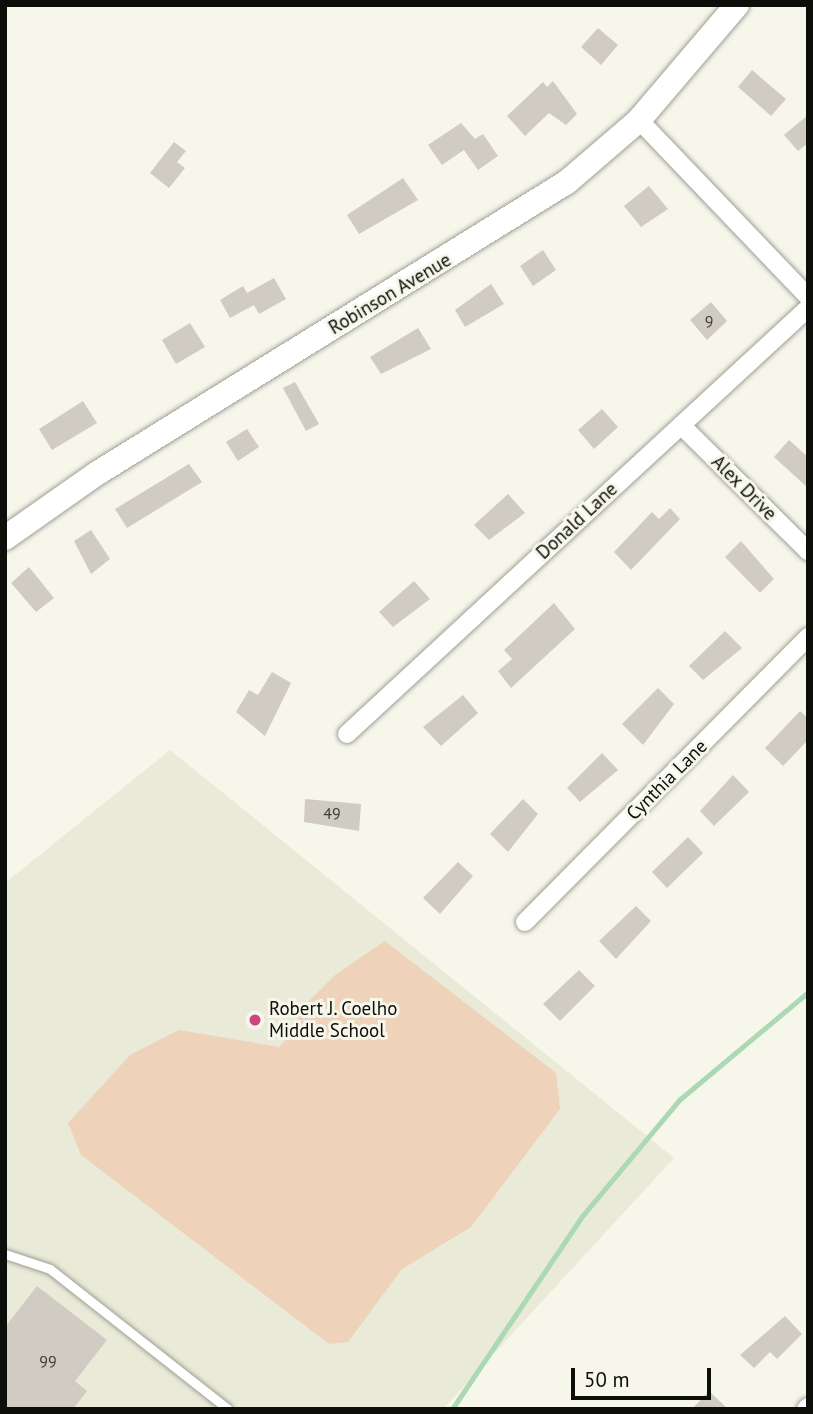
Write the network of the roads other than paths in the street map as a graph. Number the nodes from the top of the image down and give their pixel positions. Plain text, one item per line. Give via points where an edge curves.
1 (737, 5) edge
2 (639, 120) junction
3 (808, 297) edge
4 (808, 308) edge
5 (681, 425) junction
6 (5, 538) edge
7 (808, 551) edge
8 (808, 637) edge
9 (347, 734) dead end
10 (526, 922) dead end
11 (5, 1254) edge
12 (228, 1409) edge

1 - 2 street, Robinson Avenue
2 - 3 street
2 - 6 street, Robinson Avenue via 538,203 96,474
4 - 5 street, Donald Lane
5 - 7 street, Alex Drive
5 - 9 street, Donald Lane
8 - 10 street, Cynthia Lane
11 - 12 lane via 50,1269

